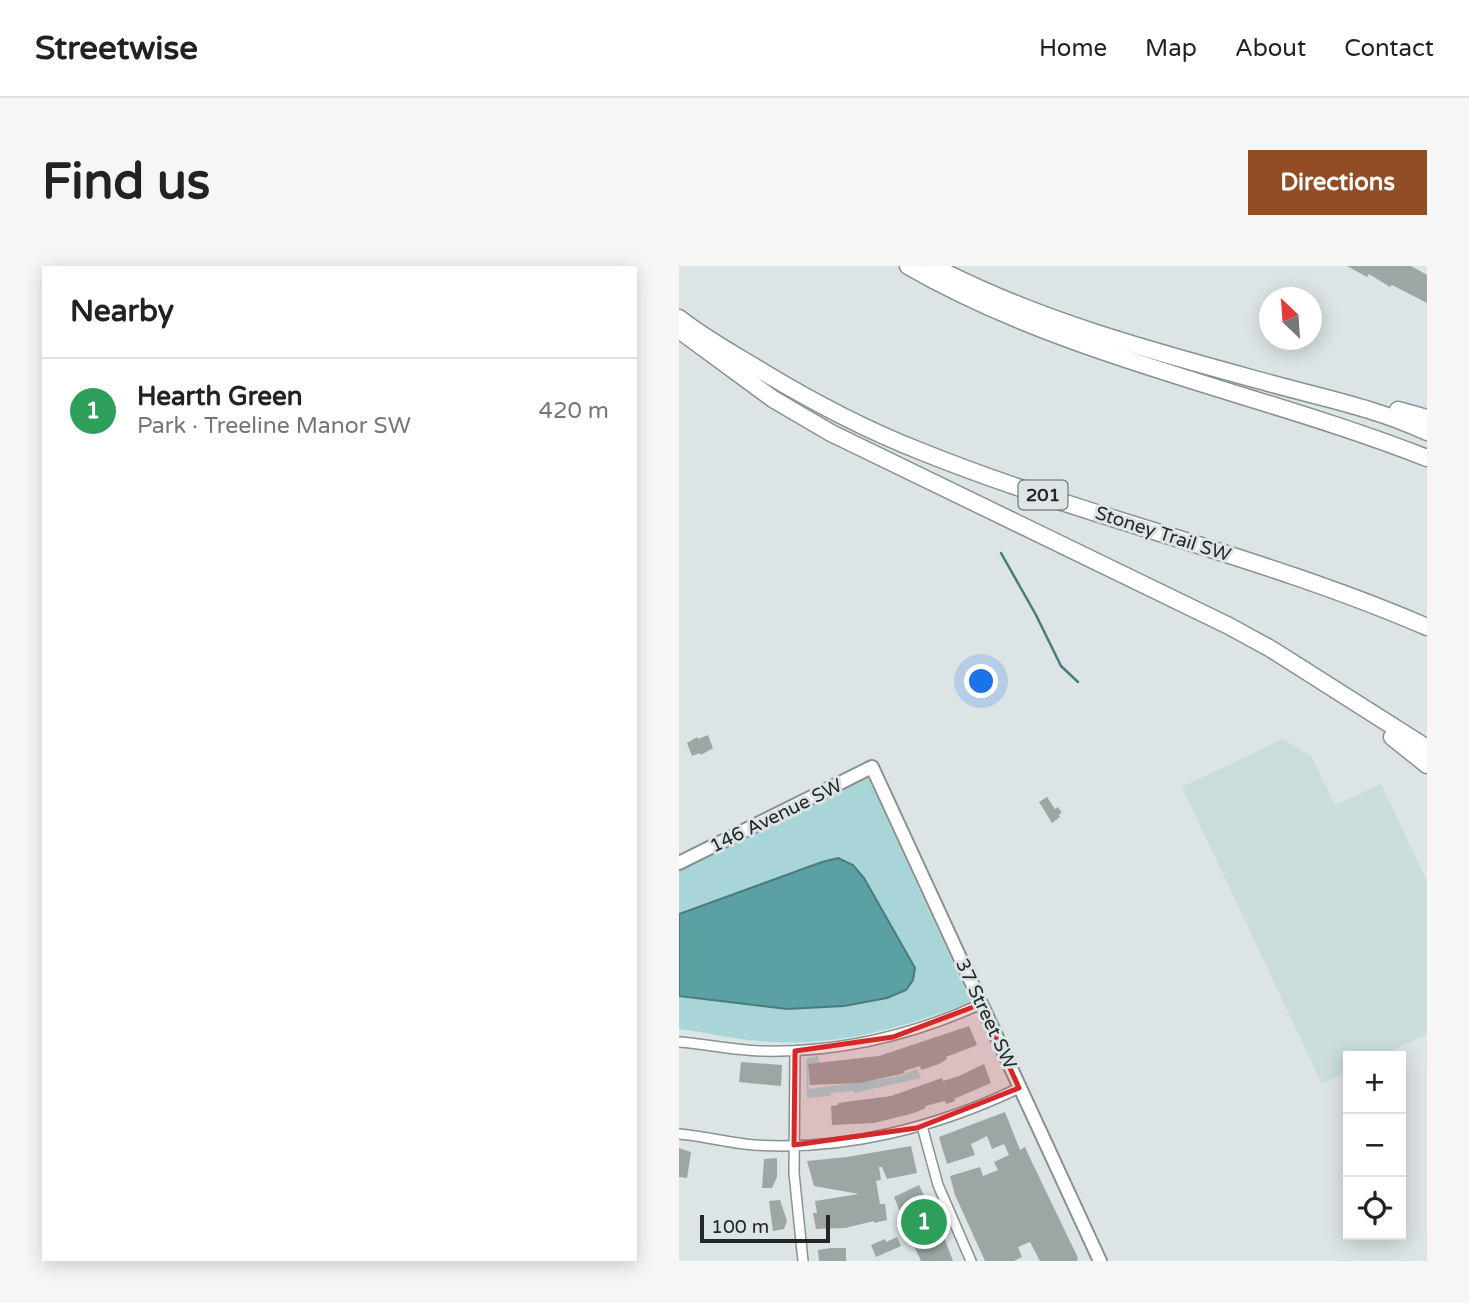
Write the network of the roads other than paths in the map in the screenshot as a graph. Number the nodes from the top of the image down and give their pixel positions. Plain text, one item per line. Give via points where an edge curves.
1 (908, 266) edge
2 (933, 266) edge
3 (679, 318) edge
4 (679, 330) edge
5 (1235, 374) junction
6 (1427, 418) edge
7 (1427, 432) edge
8 (1427, 458) edge
9 (1427, 627) edge
10 (1350, 701) junction
11 (1427, 748) edge
12 (1427, 765) edge
13 (872, 768) joint
14 (679, 863) edge
15 (981, 1004) junction
16 (679, 1042) edge
17 (795, 1051) junction
18 (1020, 1088) junction
19 (922, 1126) junction
20 (679, 1134) edge
21 (794, 1144) junction
22 (803, 1261) edge
23 (971, 1261) edge
24 (1100, 1261) edge

1 - 8 highway via 1066,338
2 - 5 highway via 1064,323
3 - 9 highway, Stoney Trail SW / 201 via 794,391 920,451 1318,584
4 - 10 highway via 773,399 831,433 1229,625
5 - 6 highway via 1321,389
5 - 7 highway via 1373,410
10 - 11 highway
10 - 12 highway
13 - 14 street, 146 Avenue SW
13 - 15 street, 37 Street SW
15 - 17 street via 893,1037
15 - 18 street, 37 Street SW
16 - 17 street
17 - 21 street
18 - 19 street
18 - 24 street, 37 Street SW
19 - 21 street via 873,1137
19 - 23 street via 938,1185
20 - 21 street via 753,1145
21 - 22 street

